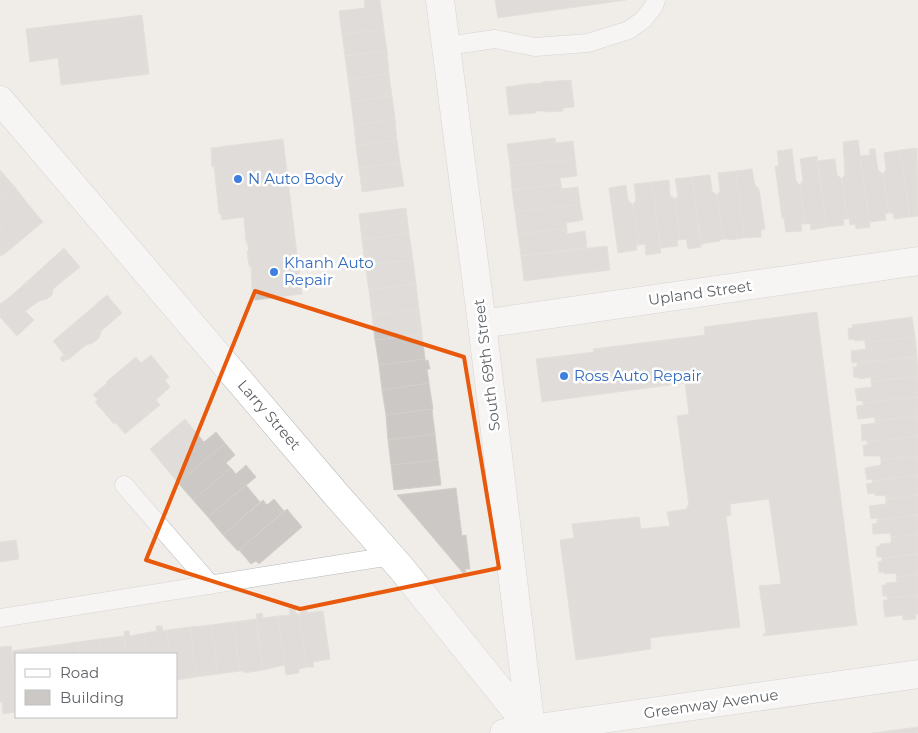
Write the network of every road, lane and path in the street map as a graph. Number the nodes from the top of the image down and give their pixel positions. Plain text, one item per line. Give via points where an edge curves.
1 (440, 0) edge
2 (656, 0) edge
3 (446, 46) junction
4 (0, 100) edge
5 (918, 261) edge
6 (482, 324) junction
7 (124, 484) dead end
8 (391, 556) junction
9 (211, 585) junction
10 (0, 618) edge
11 (918, 674) edge
12 (523, 732) edge

1 - 3 street, South 69th Street
2 - 3 lane via 643,20 629,30 588,43 535,47 495,39
3 - 6 street, South 69th Street
4 - 8 street, Larry Street
5 - 6 street, Upland Street
6 - 12 street, South 69th Street
7 - 9 lane
8 - 9 lane
8 - 12 street, Larry Street
9 - 10 lane
11 - 12 street, Greenway Avenue

